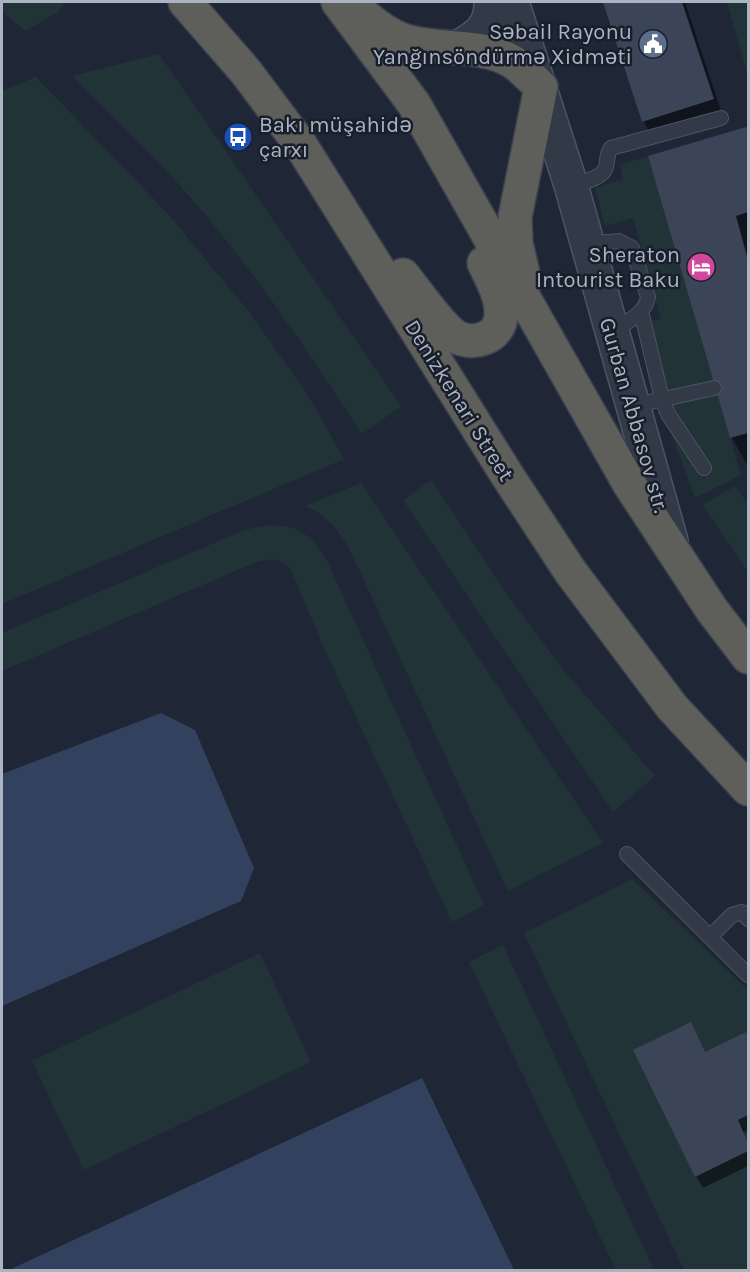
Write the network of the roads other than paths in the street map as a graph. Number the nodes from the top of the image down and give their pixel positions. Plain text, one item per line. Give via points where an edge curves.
1 (185, 2) edge
2 (338, 2) edge
3 (349, 2) edge
4 (491, 2) edge
5 (512, 2) edge
6 (457, 48) junction
7 (541, 87) junction
8 (414, 104) junction
9 (721, 118) dead end
10 (325, 181) junction
11 (571, 185) junction
12 (587, 244) junction
13 (641, 312) junction
14 (542, 332) junction
15 (611, 333) junction
16 (714, 388) dead end
17 (656, 400) junction
18 (704, 468) dead end
19 (674, 554) junction
20 (748, 657) edge
21 (748, 789) edge
22 (627, 854) dead end
23 (748, 919) edge
24 (710, 937) junction
25 (748, 975) edge

1 - 10 highway, Denizkenari Street via 246,72
2 - 8 highway
3 - 6 highway via 403,40
4 - 6 street via 492,11 483,31
5 - 7 street, Gurban Abbasov str.
6 - 7 highway via 487,52 512,62
7 - 11 street, Gurban Abbasov str.
7 - 14 highway via 515,217 521,269
8 - 10 highway via 500,299 500,324 485,339 462,340 450,332
8 - 14 highway
9 - 11 lane via 611,148 600,176
10 - 21 highway, Denizkenari Street via 570,571 672,707
11 - 12 street, Gurban Abbasov str.
12 - 13 lane via 619,241 632,248 648,297
12 - 15 street, Gurban Abbasov str.
13 - 15 lane
13 - 17 lane
14 - 19 highway
15 - 19 street, Gurban Abbasov str.
16 - 17 lane
17 - 18 lane
19 - 20 highway
22 - 24 lane
23 - 24 lane via 742,912 732,915
24 - 25 lane

